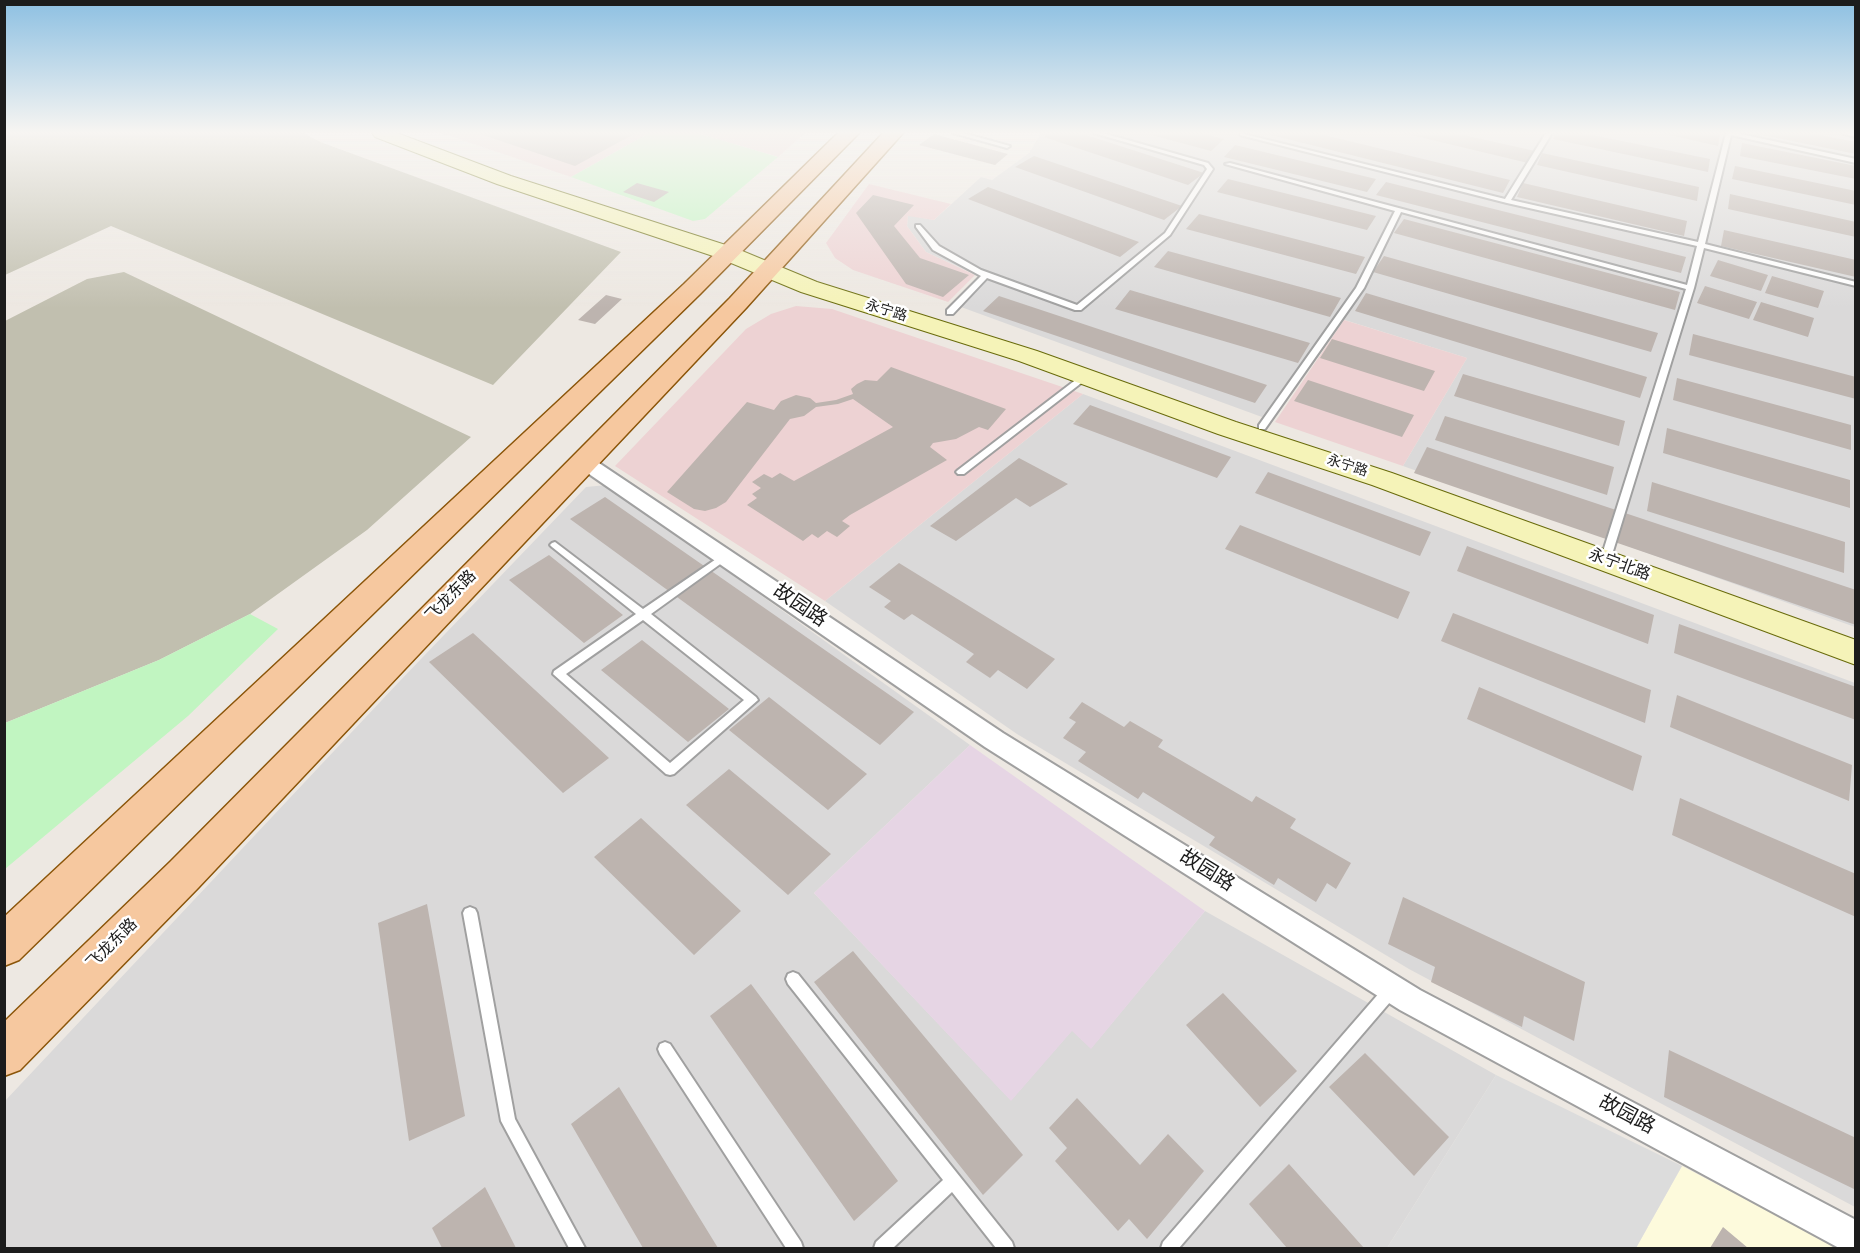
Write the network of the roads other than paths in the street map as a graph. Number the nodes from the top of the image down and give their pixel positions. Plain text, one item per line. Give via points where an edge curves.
1 (543, 191) edge
2 (582, 191) edge
3 (790, 191) edge
4 (839, 191) edge
5 (1195, 191) edge
6 (1332, 191) edge
7 (1469, 191) edge
8 (1513, 191) edge
9 (1715, 191) edge
10 (1507, 201) junction
11 (1399, 209) junction
12 (918, 226) dead end
13 (1701, 245) junction
14 (734, 247) junction
15 (773, 263) junction
16 (986, 275) junction
17 (1856, 284) edge
18 (1690, 288) junction
19 (950, 312) junction
20 (1085, 377) junction
21 (1262, 427) junction
22 (583, 461) junction
23 (961, 472) dead end
24 (1382, 479) junction
25 (555, 545) dead end
26 (725, 557) junction
27 (1605, 561) junction
28 (643, 614) junction
29 (1856, 653) edge
30 (470, 913) dead end
31 (4, 946) edge
32 (793, 979) dead end
33 (1393, 989) junction
34 (664, 1049) dead end
35 (4, 1054) edge
36 (953, 1181) junction
37 (1856, 1239) edge
38 (577, 1248) edge
39 (795, 1248) edge
40 (882, 1248) edge
41 (1006, 1248) edge
42 (1169, 1248) edge

1 - 14 main road, 永宁路
2 - 14 main road, 永宁路
3 - 14 main road
4 - 15 main road, 飞龙东路
5 - 16 lane via 1167,234 1078,308
6 - 11 lane
7 - 10 lane
8 - 10 lane
9 - 13 lane
10 - 13 lane
11 - 18 lane
11 - 21 lane via 1360,288
12 - 16 lane via 936,248
13 - 17 lane
13 - 18 lane
14 - 15 main road, 永宁路
14 - 31 main road
15 - 19 main road, 永宁路 via 829,274
15 - 20 main road, 永宁路 via 809,287
15 - 22 main road, 飞龙东路
16 - 19 lane
18 - 27 lane
19 - 21 main road, 永宁路 via 1143,379
20 - 23 lane
20 - 24 main road, 永宁路
21 - 24 main road, 永宁路
22 - 26 street, 故园路
22 - 35 main road, 飞龙东路 via 184,875
24 - 27 main road, 永宁北路
25 - 28 lane
26 - 28 lane
26 - 33 street, 故园路 via 994,740
27 - 29 main road, 永宁北路
28 - 28 lane via 558,674 670,770 752,700
30 - 38 lane via 508,1121
32 - 36 lane
33 - 37 street, 故园路
33 - 42 lane
34 - 39 lane
36 - 40 lane
36 - 41 lane

